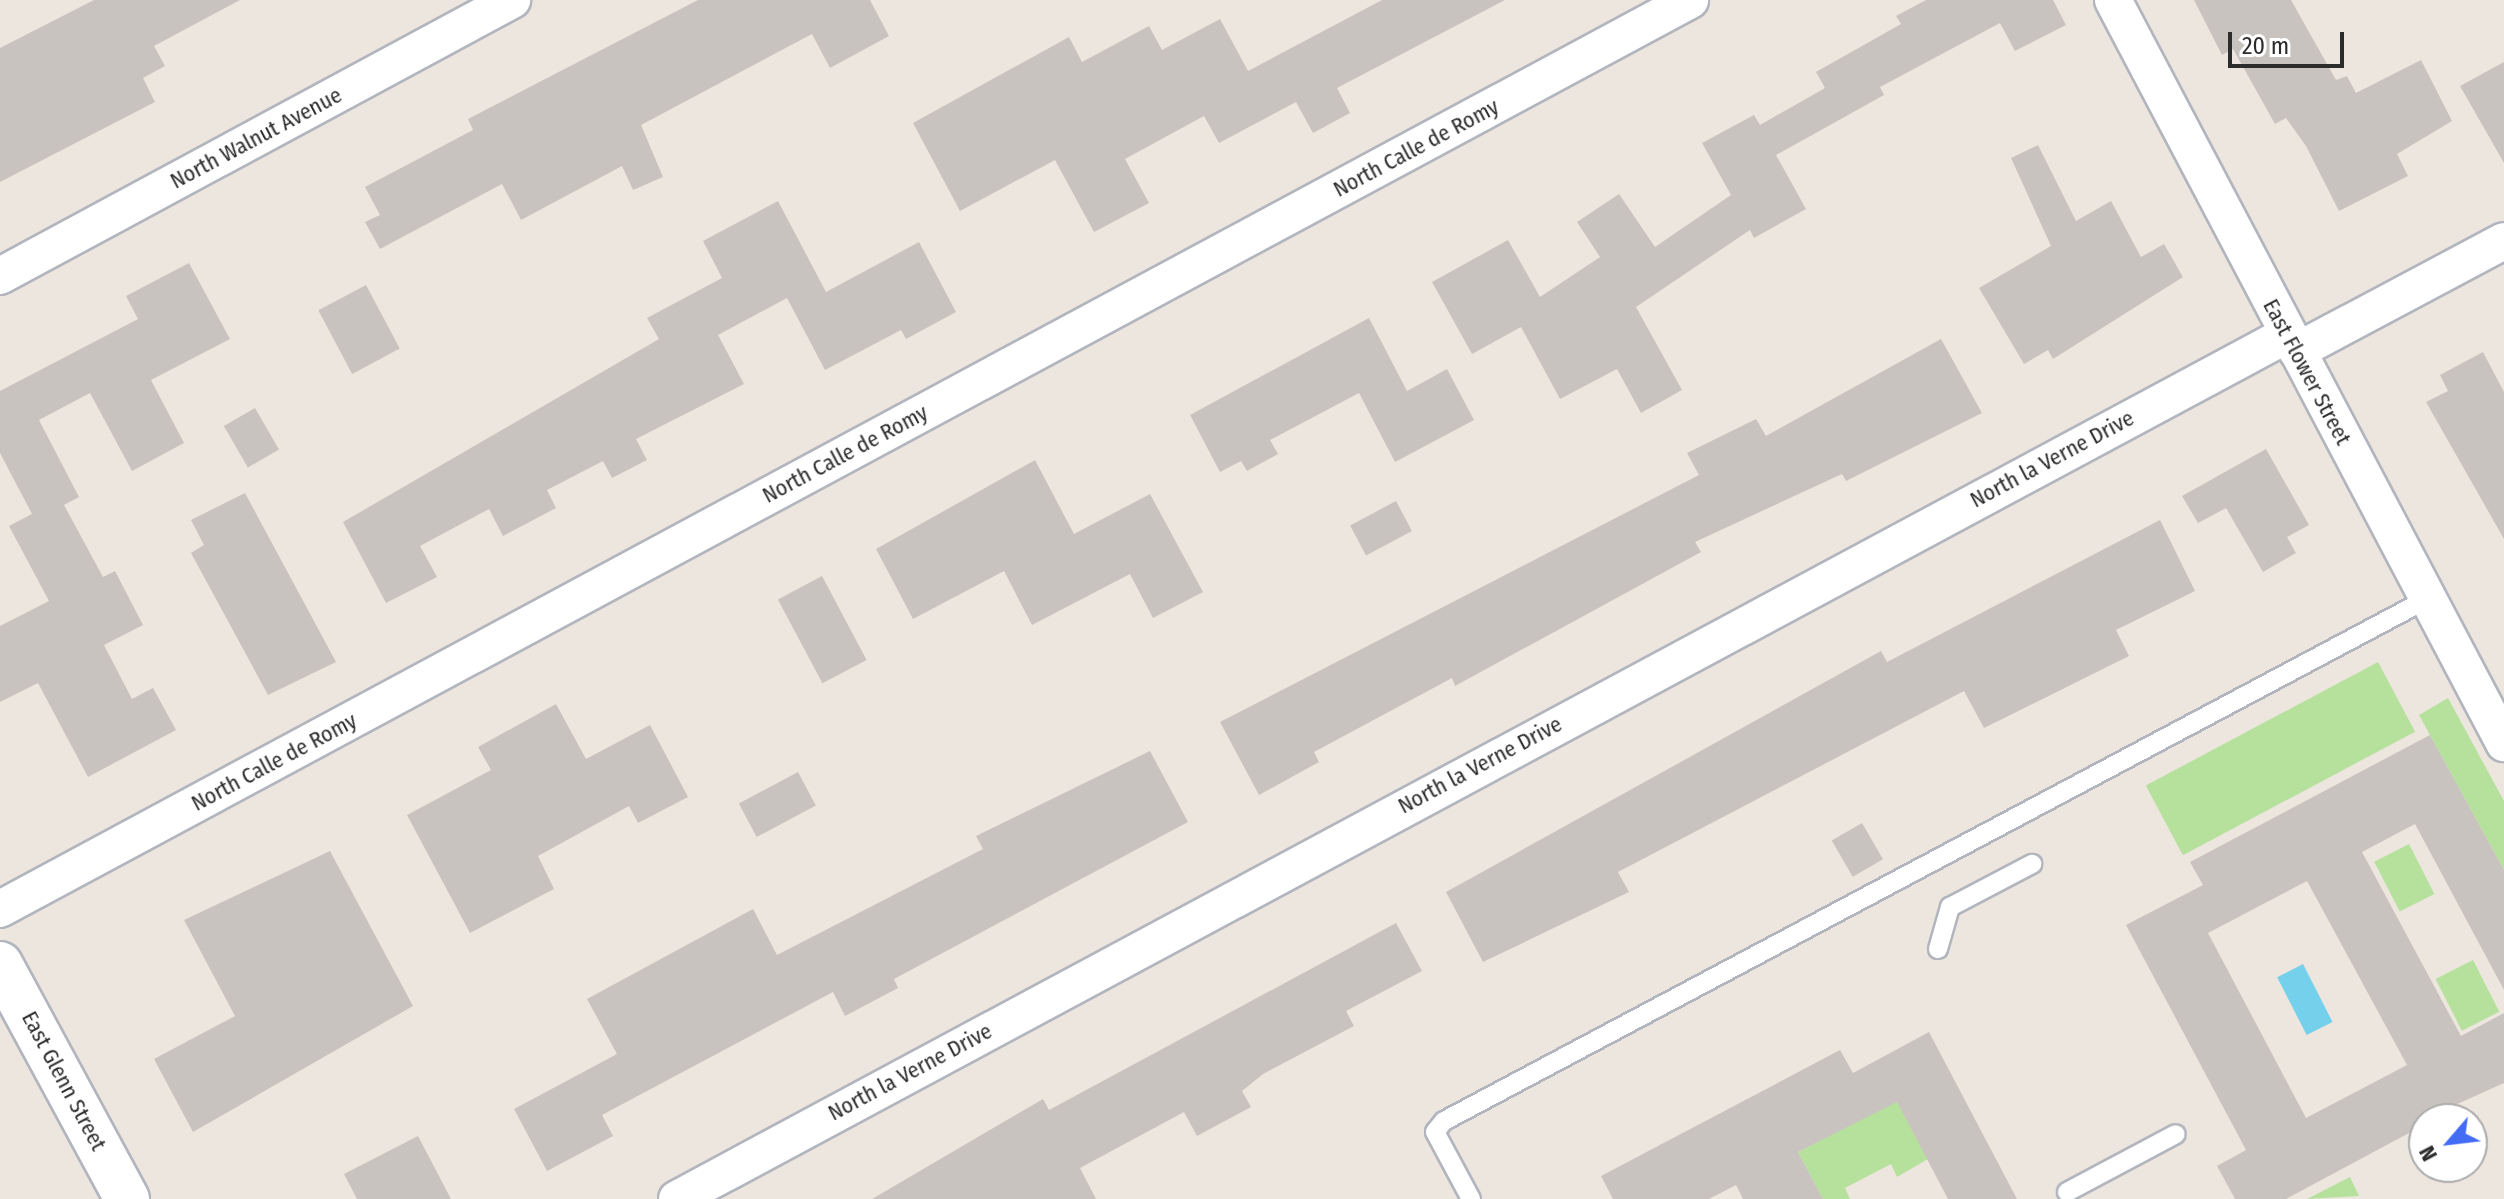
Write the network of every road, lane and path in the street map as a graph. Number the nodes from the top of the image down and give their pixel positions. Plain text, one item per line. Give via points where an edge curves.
1 (512, 0) edge
2 (1690, 0) edge
3 (2113, 0) edge
4 (2504, 241) edge
5 (0, 276) edge
6 (2291, 343) junction
7 (2427, 599) junction
8 (2504, 743) edge
9 (2032, 864) dead end
10 (0, 909) edge
11 (1938, 949) dead end
12 (0, 964) edge
13 (2176, 1134) dead end
14 (2067, 1192) dead end
15 (127, 1199) edge
16 (677, 1199) edge
17 (1471, 1199) edge

1 - 5 street, North Walnut Avenue
2 - 10 street, North Calle de Romy
3 - 6 street, East Flower Street
4 - 6 street, North la Verne Drive
6 - 7 street, East Flower Street
6 - 16 street, North la Verne Drive
7 - 8 street, East Flower Street
7 - 17 lane via 1444,1121 1435,1132
9 - 11 lane via 1950,907
12 - 15 street, East Glenn Street
13 - 14 lane

